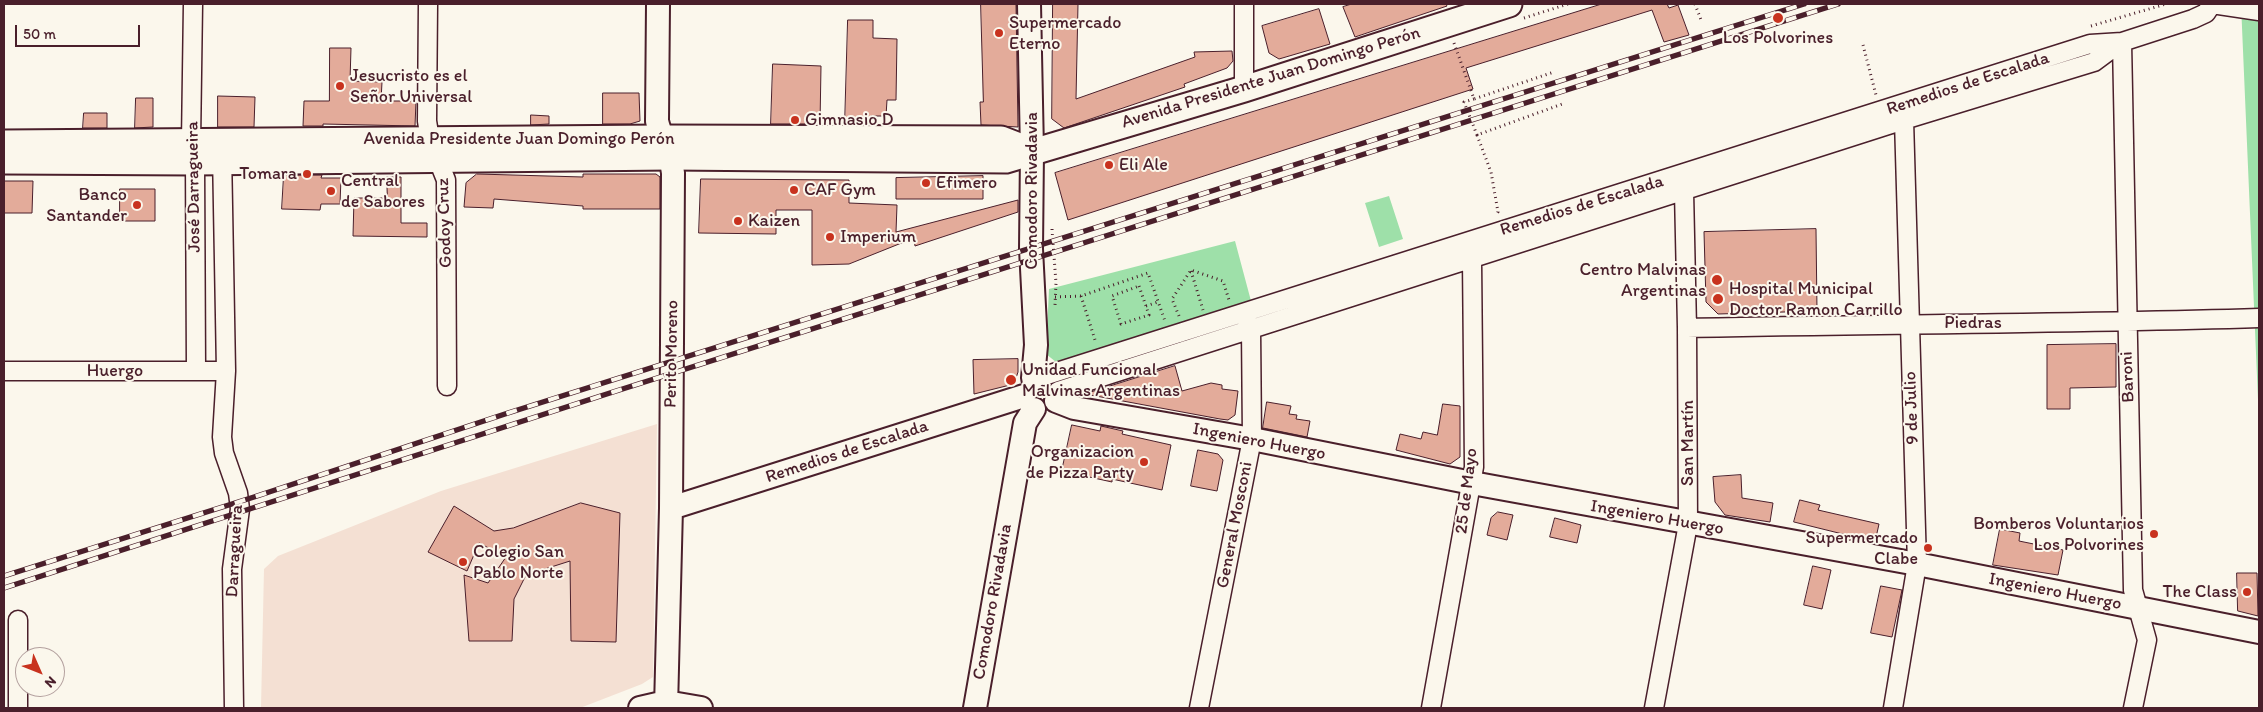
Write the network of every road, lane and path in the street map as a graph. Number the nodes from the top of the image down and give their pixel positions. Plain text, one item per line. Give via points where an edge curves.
1 (193, 4) edge
2 (428, 4) edge
3 (658, 4) edge
4 (1029, 4) edge
5 (1244, 4) edge
6 (1568, 4) edge
7 (1695, 4) edge
8 (2259, 11) edge
9 (1512, 12) edge
10 (1467, 19) edge
11 (1701, 20) dead end
12 (2122, 42) junction
13 (1864, 45) dead end
14 (1554, 72) dead end
15 (1244, 89) junction
16 (1474, 99) junction
17 (1565, 104) dead end
18 (1881, 112) junction
19 (1902, 113) junction
20 (1477, 134) junction
21 (4, 142) edge
22 (666, 148) junction
23 (435, 150) junction
24 (222, 151) junction
25 (1032, 151) junction
26 (193, 152) junction
27 (4, 161) edge
28 (1681, 183) junction
29 (1492, 219) dead end
30 (1052, 224) dead end
31 (1465, 242) junction
32 (1472, 259) junction
33 (1191, 270) junction
34 (1080, 296) junction
35 (1055, 297) junction
36 (1158, 302) junction
37 (1222, 305) dead end
38 (1146, 306) junction
39 (1054, 307) dead end
40 (1213, 308) dead end
41 (1204, 311) junction
42 (1244, 312) junction
43 (1196, 314) dead end
44 (1188, 316) dead end
45 (2259, 318) edge
46 (1180, 319) junction
47 (2126, 322) junction
48 (1166, 323) junction
49 (1908, 323) junction
50 (1157, 326) dead end
51 (1251, 328) junction
52 (1688, 328) junction
53 (1106, 343) dead end
54 (1097, 345) junction
55 (1089, 348) dead end
56 (196, 370) junction
57 (4, 371) edge
58 (226, 371) junction
59 (447, 386) dead end
60 (1041, 392) junction
61 (1252, 439) junction
62 (1472, 484) junction
63 (671, 508) junction
64 (1688, 524) junction
65 (1917, 564) junction
66 (2139, 608) junction
67 (18, 620) dead end
68 (2259, 632) edge
69 (666, 705) edge
70 (18, 708) edge
71 (234, 708) edge
72 (640, 708) edge
73 (701, 708) edge
74 (975, 708) edge
75 (1198, 708) edge
76 (1431, 708) edge
77 (1654, 708) edge
78 (1893, 708) edge
79 (2133, 708) edge

1 - 26 street, José Darragueira
2 - 23 street, Godoy Cruz via 426,121
3 - 22 street, Perito Moreno via 657,121
4 - 25 street, Comodoro Rivadavia
5 - 15 street
6 - 9 path
7 - 11 path
8 - 12 street, Remedios de Escalada via 2212,4 2206,13 2193,19
9 - 10 main road, Avenida Presidente Juan Domingo Perón
10 - 15 main road, Avenida Presidente Juan Domingo Perón
10 - 16 path via 1452,40
12 - 19 street, Remedios de Escalada via 2094,62
12 - 47 street, Baroni
13 - 18 path
14 - 16 path
15 - 25 main road, Avenida Presidente Juan Domingo Perón
16 - 20 path via 1464,102
17 - 20 path
18 - 19 street, Remedios de Escalada
18 - 28 street, Remedios de Escalada
19 - 28 street, Remedios de Escalada
19 - 49 street, 9 de Julio
20 - 29 path via 1494,185 1498,212
21 - 26 main road, Avenida Presidente Juan Domingo Perón
22 - 23 main road, Avenida Presidente Juan Domingo Perón
22 - 25 main road, Avenida Presidente Juan Domingo Perón via 1001,139
22 - 63 street, Perito Moreno via 673,193
23 - 24 main road, Avenida Presidente Juan Domingo Perón
23 - 59 street, Godoy Cruz via 446,180
24 - 26 main road, Avenida Presidente Juan Domingo Perón
24 - 58 street, José Darragueira
25 - 60 street, Comodoro Rivadavia via 1031,249
26 - 27 main road, Avenida Presidente Juan Domingo Perón
26 - 56 street, José Darragueira
28 - 31 street, Remedios de Escalada
28 - 32 street, Remedios de Escalada
28 - 52 street, San Martín
30 - 35 path
31 - 32 street, 25 de Mayo
31 - 42 street, Remedios de Escalada
32 - 51 street, Remedios de Escalada
32 - 62 street, 25 de Mayo
33 - 37 path via 1223,281 1230,303
33 - 41 path
33 - 46 path via 1172,299
34 - 35 path
34 - 36 path via 1148,273
34 - 54 path
35 - 39 path
36 - 38 path
36 - 48 path
38 - 38 path via 1149,315 1121,324 1112,296 1139,286
40 - 41 path
41 - 43 path
42 - 51 street, General Mosconi
42 - 60 street, Remedios de Escalada
44 - 46 path
45 - 47 street, Piedras
46 - 48 path
47 - 49 street, Piedras
47 - 66 street, Baroni via 2133,590
48 - 50 path
49 - 52 street, Piedras
49 - 65 street, 9 de Julio
51 - 60 street, Remedios de Escalada
51 - 61 street, General Mosconi
52 - 64 street, San Martín
53 - 54 path
54 - 55 path
56 - 57 street, Huergo
56 - 58 street, Huergo
58 - 71 street, Darragueira via 222,437 240,508 232,569
60 - 61 street, Ingeniero Huergo via 1074,408
60 - 63 street, Remedios de Escalada
60 - 74 street, Comodoro Rivadavia via 1025,423
61 - 62 street, Ingeniero Huergo
61 - 75 street, General Mosconi
62 - 64 street, Ingeniero Huergo
62 - 76 street, 25 de Mayo
63 - 69 street, Perito Moreno
64 - 65 street, Ingeniero Huergo
64 - 77 street, San Martín
65 - 66 street, Ingeniero Huergo
65 - 78 street, 9 de Julio
66 - 68 street, Ingeniero Huergo
66 - 79 street, Baroni via 2147,640
67 - 70 street
69 - 72 street
69 - 73 street

